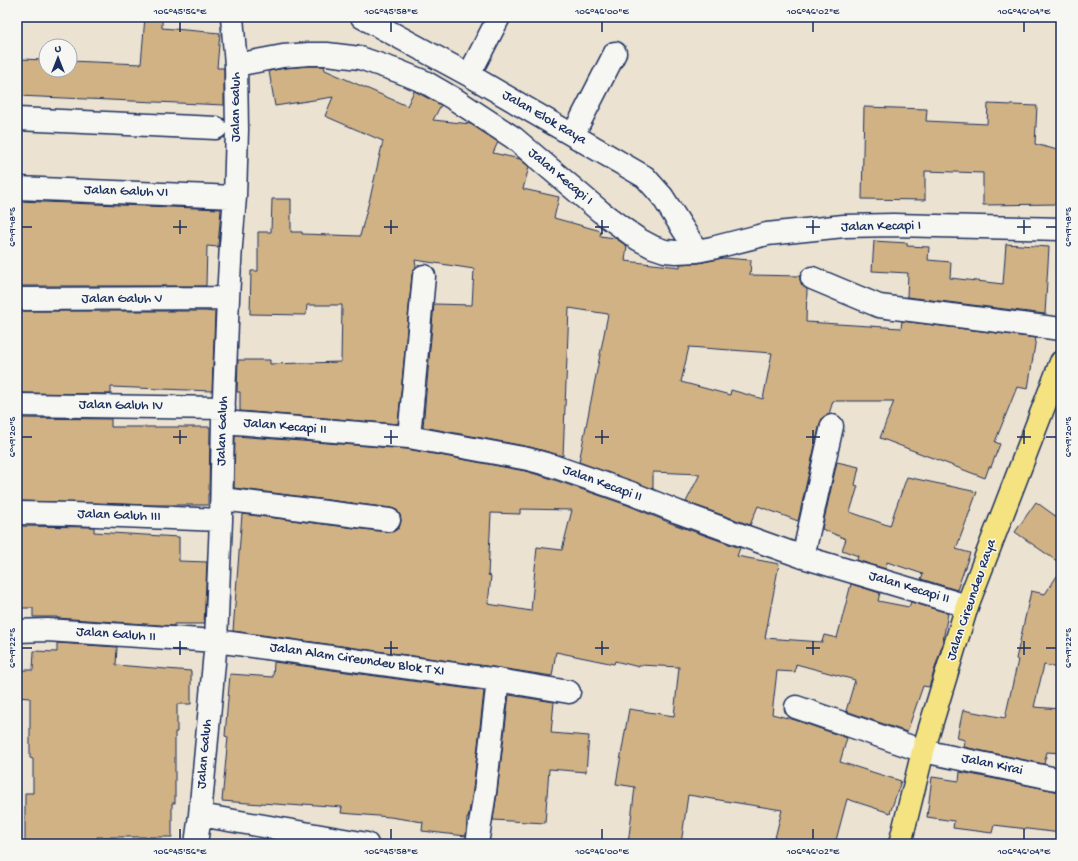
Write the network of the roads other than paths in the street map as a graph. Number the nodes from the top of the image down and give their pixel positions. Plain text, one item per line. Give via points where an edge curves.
1 (232, 17) edge
2 (362, 17) edge
3 (499, 17) edge
4 (615, 53) dead end
5 (236, 65) junction
6 (469, 75) junction
7 (17, 119) edge
8 (216, 128) dead end
9 (573, 135) junction
10 (17, 188) edge
11 (235, 197) junction
12 (1061, 229) edge
13 (697, 251) junction
14 (424, 276) dead end
15 (812, 278) dead end
16 (228, 298) junction
17 (17, 299) edge
18 (1061, 329) edge
19 (1061, 362) edge
20 (17, 405) edge
21 (224, 415) junction
22 (832, 426) dead end
23 (409, 437) junction
24 (222, 509) junction
25 (17, 513) edge
26 (388, 520) dead end
27 (803, 556) junction
28 (967, 606) junction
29 (17, 631) edge
30 (216, 641) junction
31 (498, 680) junction
32 (569, 692) dead end
33 (796, 707) dead end
34 (923, 751) junction
35 (1061, 780) edge
36 (200, 815) junction
37 (196, 844) edge
38 (367, 844) edge
39 (477, 844) edge
40 (900, 844) edge

1 - 5 street, Jalan Galuh
2 - 6 street, Jalan Elok Raya
3 - 6 street
4 - 9 street
5 - 11 street, Jalan Galuh
5 - 13 street, Jalan Kecapi I via 283,56 327,54 360,58 398,71 425,82 514,138 601,212 638,239 665,250
6 - 9 street, Jalan Elok Raya
7 - 8 street
9 - 13 street, Jalan Elok Raya via 645,177 662,196
10 - 11 street, Jalan Galuh VI
11 - 16 street, Jalan Galuh
12 - 13 street, Jalan Kecapi I via 844,226 767,234
14 - 23 street
15 - 18 street via 879,306
16 - 17 street, Jalan Galuh V
16 - 21 street, Jalan Galuh
19 - 28 main road, Jalan Cireundeu Raya
20 - 21 street, Jalan Galuh IV
21 - 23 street, Jalan Kecapi II
21 - 24 street, Jalan Galuh
22 - 27 street
23 - 27 street, Jalan Kecapi II via 550,465 631,493 730,532
24 - 25 street, Jalan Galuh III via 72,514
24 - 26 street, Jalan Galuh III
24 - 30 street, Jalan Galuh
27 - 28 street, Jalan Kecapi II
28 - 34 main road, Jalan Cireundeu Raya
29 - 30 street, Jalan Galuh II via 47,630
30 - 31 street, Jalan Alam Cireundeu Blok T XI
30 - 36 street, Jalan Galuh
31 - 32 street, Jalan Alam Cireundeu Blok T XI
31 - 39 street
33 - 34 street, Jalan Kirai
34 - 35 street, Jalan Kirai
34 - 40 main road, Jalan Cireundeu Raya
36 - 37 street, Jalan Galuh
36 - 38 street

